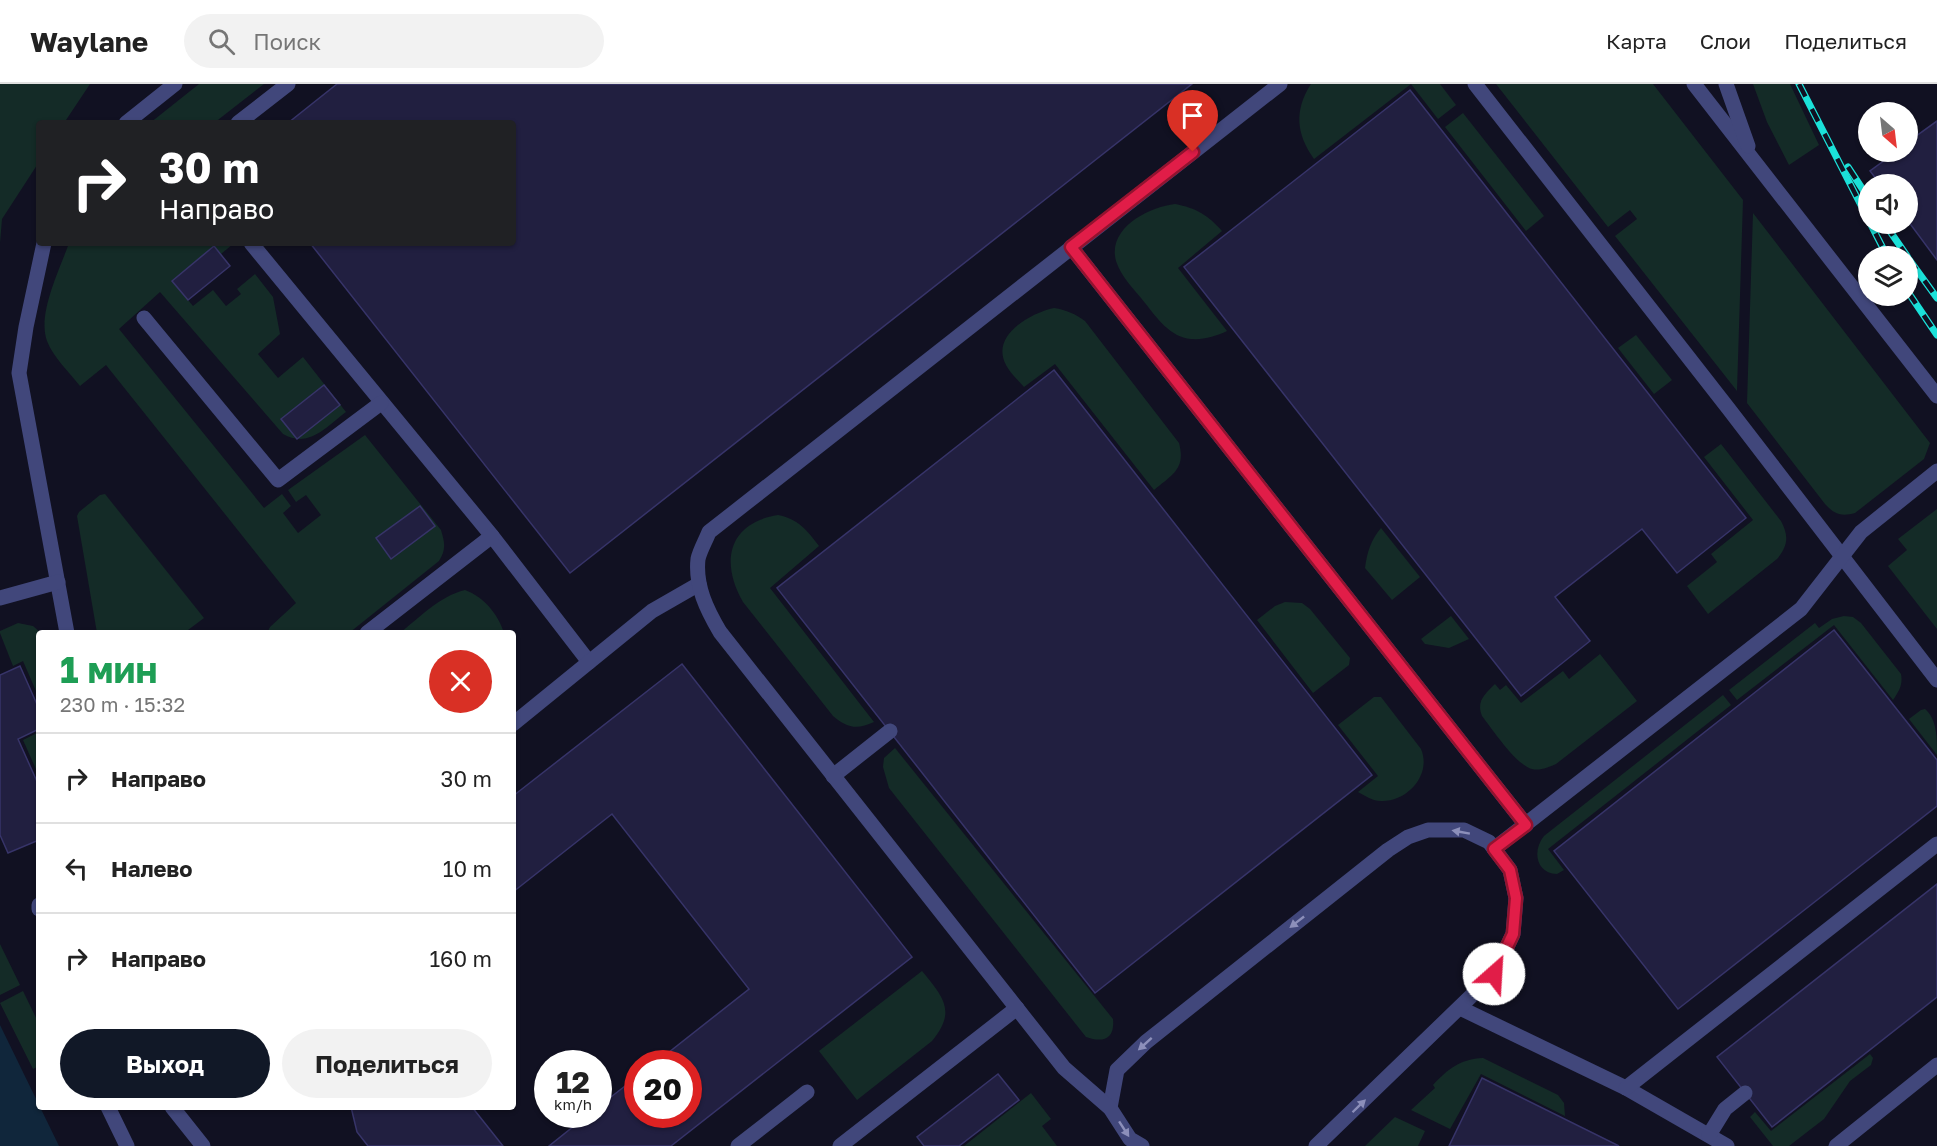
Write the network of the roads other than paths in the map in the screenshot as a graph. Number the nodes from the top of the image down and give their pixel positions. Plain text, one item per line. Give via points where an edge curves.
1 (175, 84) edge
2 (288, 84) edge
3 (1280, 84) edge
4 (1475, 84) edge
5 (1694, 84) edge
6 (1726, 84) edge
7 (130, 120) edge
8 (242, 120) edge
9 (1752, 158) junction
10 (43, 246) edge
11 (253, 246) edge
12 (1071, 247) junction
13 (144, 318) dead end
14 (1937, 396) edge
15 (381, 403) junction
16 (1937, 471) edge
17 (492, 536) junction
18 (1841, 556) junction
19 (58, 582) junction
20 (699, 584) junction
21 (0, 598) edge
22 (66, 630) edge
23 (371, 630) edge
24 (589, 662) junction
25 (1937, 680) edge
26 (516, 722) edge
27 (890, 731) dead end
28 (833, 776) junction
29 (1526, 825) junction
30 (1937, 844) edge
31 (1494, 849) junction
32 (1017, 1008) junction
33 (1460, 1008) junction
34 (1937, 1065) edge
35 (1626, 1088) junction
36 (807, 1092) dead end
37 (1745, 1093) dead end
38 (1110, 1108) junction
39 (109, 1110) edge
40 (174, 1110) edge
41 (1709, 1136) junction
42 (845, 1144) edge
43 (127, 1146) edge
44 (203, 1146) edge
45 (738, 1146) edge
46 (1142, 1146) edge
47 (1316, 1146) edge
48 (1727, 1146) edge
49 (1836, 1146) edge

1 - 7 lane
2 - 8 lane
3 - 12 lane
4 - 18 lane
5 - 9 lane
6 - 9 lane
9 - 14 lane
10 - 19 lane via 19,373
11 - 15 lane
12 - 20 lane via 709,532 698,558
12 - 29 lane
13 - 15 lane via 278,480
15 - 17 lane
16 - 18 lane via 1861,532
17 - 23 lane
17 - 24 lane
18 - 25 lane
18 - 29 lane via 1801,609
19 - 21 lane
19 - 22 lane
20 - 24 lane via 652,611
20 - 28 lane via 706,609 720,632
24 - 26 lane
27 - 28 lane
28 - 32 lane
29 - 31 lane
30 - 35 lane
31 - 33 lane via 1510,870 1516,898 1513,934 1494,974
31 -> 38 lane via 1489,842 1464,830 1428,830 1388,850 1146,1042 1117,1070
32 - 38 lane via 1064,1068
32 - 42 lane
33 - 35 lane
47 -> 33 lane
34 - 49 lane
35 - 41 lane
36 - 45 lane
37 - 41 lane via 1725,1109
38 -> 46 lane via 1130,1139
39 - 43 lane
40 - 44 lane
41 - 48 lane

